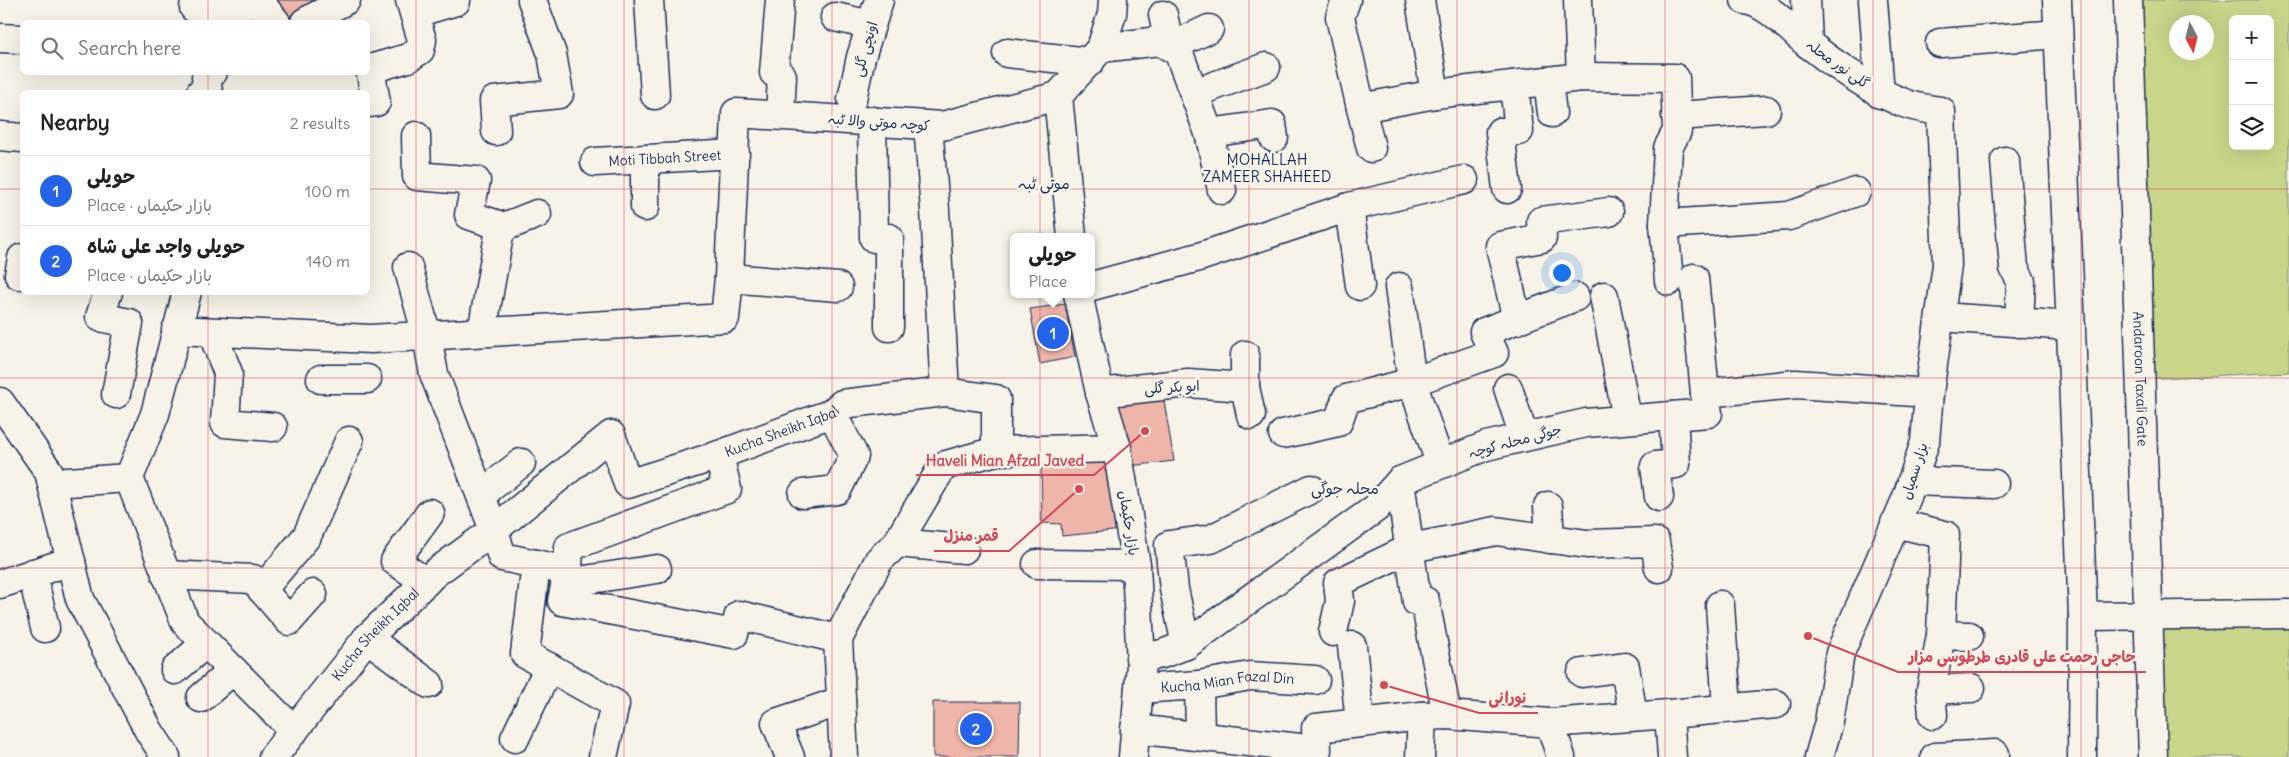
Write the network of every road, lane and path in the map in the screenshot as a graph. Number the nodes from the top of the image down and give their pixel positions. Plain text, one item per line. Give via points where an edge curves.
1 (195, 0) edge
2 (346, 0) edge
3 (532, 0) edge
4 (649, 0) edge
5 (780, 0) edge
6 (1113, 0) edge
7 (1346, 0) edge
8 (1420, 0) edge
9 (1578, 0) edge
10 (1749, 0) edge
11 (1806, 0) edge
12 (1873, 0) edge
13 (2056, 0) edge
14 (2128, 0) edge
15 (456, 1) edge
16 (412, 7) edge
17 (875, 12) edge
18 (1163, 15) dead end
19 (835, 17) dead end
20 (274, 20) edge
21 (309, 20) edge
22 (1209, 29) dead end
23 (2058, 34) junction
24 (0, 38) edge
25 (20, 39) edge
26 (1940, 43) dead end
27 (1808, 44) junction
28 (1170, 47) junction
29 (1007, 53) dead end
30 (1095, 55) junction
31 (1266, 67) dead end
32 (370, 69) edge
33 (370, 69) edge
34 (1581, 77) junction
35 (1548, 81) junction
36 (1514, 85) junction
37 (1195, 93) junction
38 (1435, 94) junction
39 (1880, 94) junction
40 (655, 95) dead end
41 (1058, 96) junction
42 (852, 99) dead end
43 (370, 103) edge
44 (1361, 108) junction
45 (1766, 110) dead end
46 (1941, 111) joint
47 (1552, 113) dead end
48 (780, 115) junction
49 (1676, 116) junction
50 (872, 121) junction
51 (928, 126) junction
52 (496, 131) dead end
53 (1209, 133) junction
54 (416, 136) dead end
55 (1274, 138) dead end
56 (1371, 148) dead end
57 (735, 154) junction
58 (645, 159) junction
59 (2005, 161) dead end
60 (595, 162) dead end
61 (1464, 180) dead end
62 (1507, 189) dead end
63 (1222, 190) dead end
64 (1856, 192) dead end
65 (645, 207) dead end
66 (1349, 207) junction
67 (1609, 212) dead end
68 (537, 214) dead end
69 (1664, 224) junction
70 (504, 226) junction
71 (1072, 233) edge
72 (408, 268) dead end
73 (729, 278) junction
74 (1095, 285) edge
75 (1360, 286) dead end
76 (838, 287) dead end
77 (1399, 287) dead end
78 (107, 295) edge
79 (186, 295) edge
80 (1604, 296) dead end
81 (1575, 297) dead end
82 (1079, 298) edge
83 (1941, 317) junction
84 (1517, 320) junction
85 (2019, 322) junction
86 (2071, 326) junction
87 (889, 327) dead end
88 (176, 330) junction
89 (212, 332) junction
90 (482, 332) junction
91 (427, 336) junction
92 (344, 338) junction
93 (1245, 355) dead end
94 (344, 379) dead end
95 (1412, 382) junction
96 (1245, 387) junction
97 (1508, 388) dead end
98 (946, 392) junction
99 (1929, 392) junction
100 (1100, 393) junction
101 (1705, 393) junction
102 (116, 394) dead end
103 (0, 402) edge
104 (832, 413) junction
105 (1251, 415) dead end
106 (1673, 416) junction
107 (1627, 419) junction
108 (273, 426) dead end
109 (1283, 434) dead end
110 (1524, 437) junction
111 (349, 441) dead end
112 (1117, 448) junction
113 (996, 451) junction
114 (719, 455) junction
115 (521, 463) dead end
116 (1440, 464) junction
117 (130, 478) junction
118 (1400, 481) junction
119 (1912, 481) junction
120 (52, 483) junction
121 (1994, 484) dead end
122 (1312, 489) dead end
123 (803, 494) dead end
124 (481, 495) junction
125 (1659, 497) dead end
126 (1548, 506) dead end
127 (430, 513) dead end
128 (1895, 523) junction
129 (494, 530) junction
130 (1550, 539) junction
131 (897, 543) junction
132 (1411, 548) junction
133 (964, 549) dead end
134 (71, 561) junction
135 (536, 564) junction
136 (1037, 564) dead end
137 (1136, 565) junction
138 (1658, 568) dead end
139 (657, 569) dead end
140 (32, 573) junction
141 (166, 575) junction
142 (567, 577) junction
143 (426, 582) junction
144 (0, 584) edge
145 (262, 590) junction
146 (313, 594) dead end
147 (1720, 605) dead end
148 (2289, 614) edge
149 (2149, 615) junction
150 (2083, 616) junction
151 (45, 628) dead end
152 (1941, 635) junction
153 (1969, 636) dead end
154 (367, 638) junction
155 (838, 639) junction
156 (206, 643) junction
157 (1186, 644) junction
158 (1140, 658) junction
159 (549, 667) junction
160 (174, 670) dead end
161 (233, 670) junction
162 (1582, 672) dead end
163 (1315, 680) dead end
164 (429, 684) dead end
165 (1199, 685) junction
166 (1970, 688) dead end
167 (1139, 689) junction
168 (202, 698) dead end
169 (841, 701) junction
170 (1776, 704) dead end
171 (1727, 708) junction
172 (1669, 714) junction
173 (1435, 716) junction
174 (1633, 716) junction
175 (1360, 723) junction
176 (1550, 723) junction
177 (1135, 728) junction
178 (294, 731) junction
179 (1200, 736) junction
180 (515, 738) dead end
181 (1280, 752) edge
182 (1995, 754) dead end
183 (166, 757) edge
184 (273, 757) edge
185 (603, 757) edge
186 (790, 757) edge
187 (844, 757) edge
188 (1133, 757) edge
189 (1420, 757) edge
190 (1561, 757) edge
191 (1672, 757) edge
192 (1819, 757) edge
193 (1935, 757) edge
194 (2082, 757) edge
195 (2153, 757) edge

1 - 20 street via 194,8 261,4
2 - 21 street
3 - 52 street via 552,54 559,94 494,101
4 - 40 street
5 - 48 street via 774,73 782,76
6 - 30 street via 1112,14
7 - 44 street via 1340,18
8 - 38 street
9 - 34 street
10 - 27 street, گلی نور محلہ via 1771,12
11 - 27 street
12 - 39 street
13 - 23 street
14 - 149 street, Andaroon Taxali Gate
15 - 16 street
16 - 32 street via 422,40 420,50 408,58
17 - 19 street
17 - 42 street, اونچی گلی
18 - 28 street
22 - 28 street
23 - 26 street
23 - 86 street
24 - 25 street
27 - 39 street, گلی نور محلہ
28 - 30 street via 1158,42
28 - 37 street via 1178,50
29 - 30 street
30 - 41 street
31 - 37 street
33 - 43 street via 376,102
34 - 35 street
34 - 49 street via 1675,78
35 - 36 street
35 - 47 street
36 - 38 street
36 - 62 street via 1519,131 1500,132
37 - 53 street
38 - 44 street
39 - 46 street, گلی نور محلہ via 1906,104
41 - 51 street, کوچہ موتی والا ٹبہ via 942,126
41 - 71 street
44 - 56 street
45 - 49 street
46 - 83 street, بزار سمیاں via 1948,265
48 - 50 street, کوچہ موتی والا ٹبہ
48 - 57 street, کوچہ موتی والا ٹبہ via 736,113
49 - 69 street via 1677,131 1668,148
50 - 51 street, کوچہ موتی والا ٹبہ
50 - 87 street via 874,238 889,238
51 - 98 street
53 - 55 street via 1272,124
53 - 63 street
54 - 70 street via 418,176 476,181 469,215
57 - 58 street, Moti Tibbah Street
57 - 73 street
58 - 60 street, Moti Tibbah Street
58 - 65 street
59 - 85 street via 2014,268 2021,280
61 - 66 street
64 - 69 street via 1789,216
66 - 74 street via 1199,257
66 - 75 street
67 - 84 street via 1541,221 1542,238 1500,246
68 - 70 street
69 - 101 street via 1681,280
70 - 90 street via 499,235
72 - 91 street
73 - 76 street
73 - 90 street via 725,318
77 - 95 street
78 - 102 street via 100,317 129,324
79 - 88 street
80 - 107 street
81 - 84 street
82 - 100 street, بازار حکیماں
83 - 85 street
83 - 99 street, بزار سمیاں
84 - 95 street via 1484,332 1494,353
85 - 86 street
86 - 150 street
88 - 89 street
88 - 117 street via 155,414
89 - 92 street
89 - 108 street via 228,373 226,423
90 - 91 street
91 - 92 street via 372,340
91 - 124 street via 434,374
92 - 94 street
93 - 96 street
95 - 109 street via 1346,399 1338,422
95 - 116 street
96 - 100 street, ابو بکر گلی via 1188,383
96 - 105 street
97 - 110 street
98 - 104 street, Kucha Sheikh Iqbal via 842,404
98 - 113 street, Kucha Sheikh Iqbal via 996,399
99 - 101 street via 1796,384
99 - 119 street, بزار سمیاں via 1925,442
100 - 112 street, بازار حکیماں
101 - 106 street, جوگی محلہ کوچہ via 1708,413
103 - 120 street via 49,472
104 - 114 street, Kucha Sheikh Iqbal
104 - 123 street via 854,456 836,490
106 - 107 street, جوگی محلہ کوچہ
106 - 125 street via 1676,464 1655,466
107 - 110 street, جوگی محلہ کوچہ via 1586,423
110 - 116 street, جوگی محلہ کوچہ via 1486,446
111 - 145 street via 308,536
112 - 113 street
112 - 137 street, بازار حکیماں
113 - 131 street via 943,466
114 - 129 street, Kucha Sheikh Iqbal via 628,484 611,435
114 - 142 street via 727,489 569,547
115 - 124 street
116 - 118 street, جوگی محلہ کوچہ
117 - 120 street
117 - 141 street
118 - 132 street
118 - 157 street, جوگی محلہ کوچہ via 1376,508
119 - 121 street
119 - 128 street, بزار سمیاں
120 - 134 street
122 - 157 street via 1211,539 1169,545 1174,589
124 - 129 street
126 - 130 street
127 - 143 street via 395,561
128 - 152 street via 1945,535
128 - 192 street, بزار سمیاں via 1840,653 1829,722
129 - 135 street via 502,558
129 - 143 street, Kucha Sheikh Iqbal
130 - 132 street via 1496,531
130 - 138 street via 1587,544 1655,542
131 - 133 street
131 - 155 street via 879,560
132 - 173 street via 1417,602 1425,601
132 - 175 street via 1338,584 1343,639
134 - 140 street
134 - 183 street via 80,599 149,731
135 - 142 street
135 - 159 street via 525,654
136 - 137 street
137 - 158 street, بازار حکیماں
139 - 142 street
140 - 144 street
140 - 151 street
141 - 145 street via 253,579
141 - 156 street via 185,622
142 - 155 street via 562,601 734,634 739,615
143 - 154 street, Kucha Sheikh Iqbal
145 - 146 street via 288,621
147 - 171 street
148 - 149 street
149 - 150 street
149 - 195 street, Andaroon Taxali Gate
150 - 194 street
152 - 153 street
152 - 166 street via 1932,702
154 - 164 street
154 - 178 street, Kucha Sheikh Iqbal
155 - 169 street
156 - 160 street
156 - 161 street
157 - 158 street, جوگی محلہ کوچہ via 1162,654
158 - 167 street, بازار حکیماں
159 - 180 street
159 - 185 street via 615,704
161 - 168 street
161 - 178 street
162 - 174 street via 1625,667
163 - 165 street, Kucha Mian Fazal Din via 1250,676
165 - 167 street, Kucha Mian Fazal Din
165 - 179 street
167 - 177 street, بازار حکیماں
169 - 186 street via 776,724
169 - 187 street
170 - 171 street
171 - 172 street
172 - 174 street
172 - 191 street
173 - 175 street
173 - 176 street
173 - 189 street
174 - 176 street
175 - 181 street via 1316,728 1317,750
176 - 190 street
177 - 179 street
177 - 188 street, بازار حکیماں
178 - 184 street, Kucha Sheikh Iqbal
179 - 181 street
182 - 193 street

